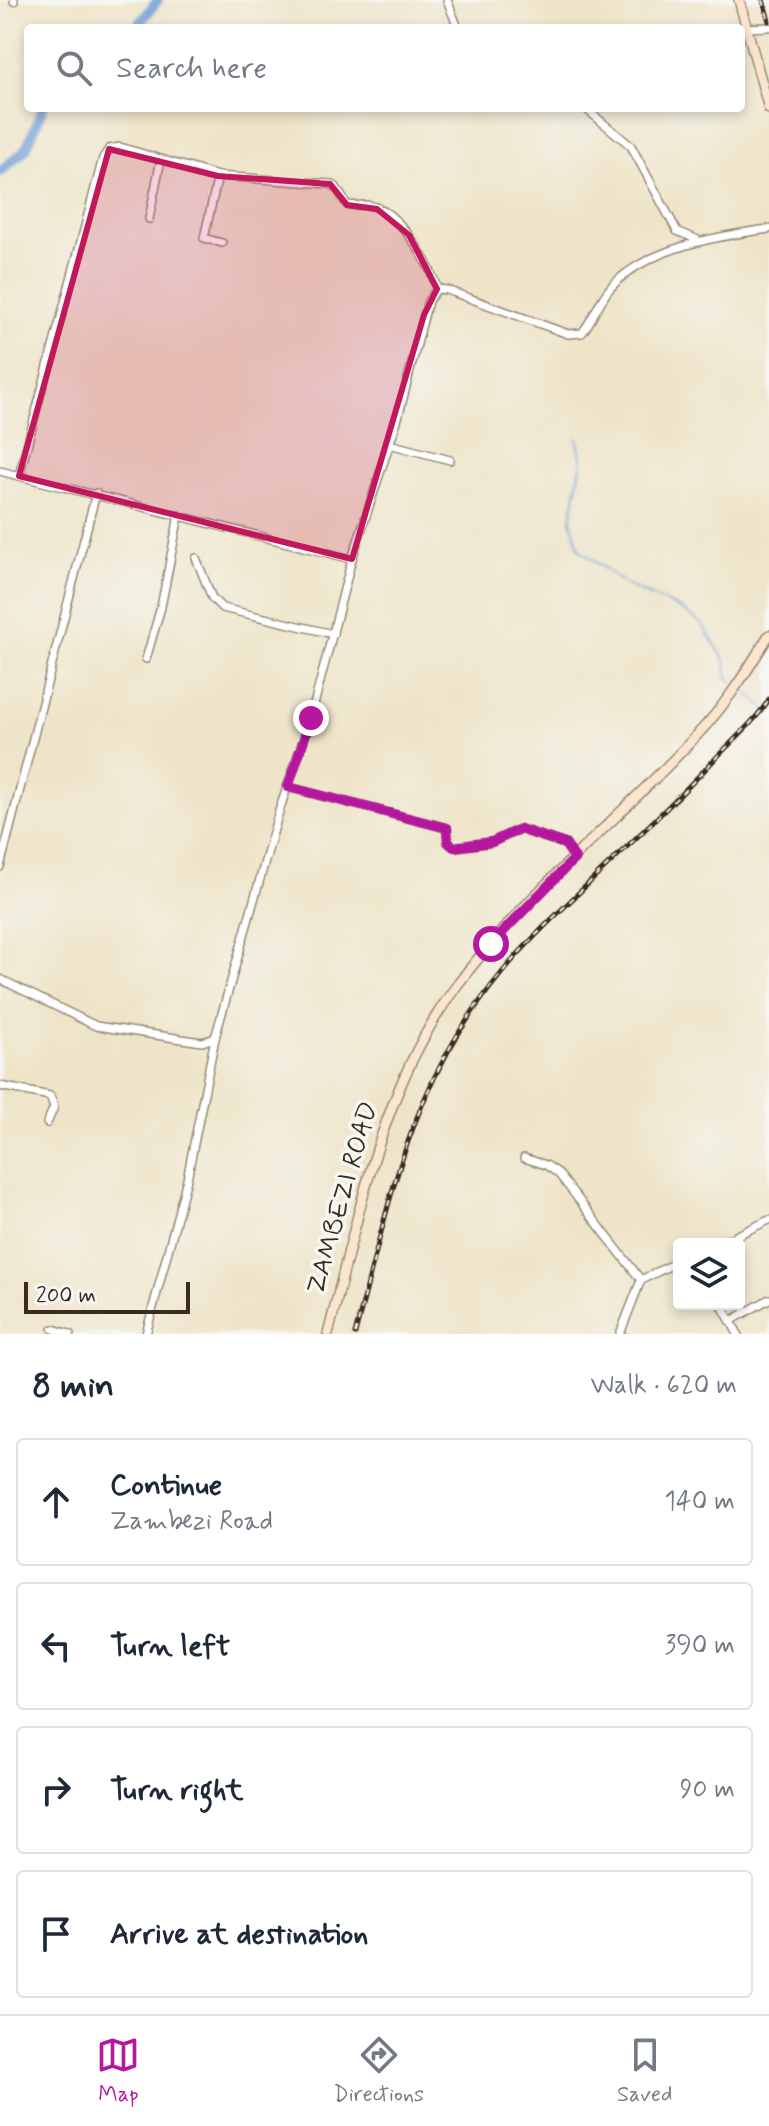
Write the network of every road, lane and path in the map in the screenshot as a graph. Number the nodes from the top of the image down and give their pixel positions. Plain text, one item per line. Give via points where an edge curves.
1 (447, 0) edge
2 (739, 0) edge
3 (456, 24) edge
4 (769, 27) edge
5 (746, 28) junction
6 (769, 109) edge
7 (590, 112) edge
8 (161, 159) junction
9 (218, 176) junction
10 (149, 219) dead end
11 (769, 229) edge
12 (696, 239) junction
13 (222, 243) dead end
14 (437, 289) junction
15 (389, 444) junction
16 (450, 460) dead end
17 (0, 471) edge
18 (19, 476) junction
19 (96, 493) junction
20 (179, 515) junction
21 (196, 558) dead end
22 (352, 559) junction
23 (333, 634) junction
24 (769, 635) edge
25 (146, 659) dead end
26 (288, 787) junction
27 (575, 858) junction
28 (0, 867) edge
29 (0, 979) edge
30 (215, 1038) junction
31 (0, 1086) edge
32 (47, 1123) dead end
33 (524, 1158) dead end
34 (769, 1220) edge
35 (732, 1238) edge
36 (673, 1264) edge
37 (641, 1280) junction
38 (769, 1299) edge
39 (725, 1310) edge
40 (731, 1321) junction
41 (53, 1329) dead end
42 (70, 1334) edge
43 (146, 1334) edge
44 (328, 1334) edge
45 (620, 1334) edge
46 (738, 1334) edge

1 - 3 street
2 - 5 main road
4 - 5 street
5 - 6 main road
7 - 12 street via 631,146 677,231
8 - 9 street
8 - 10 street
8 - 18 street via 120,147 109,149 103,158
9 - 13 street via 204,238
9 - 14 street via 336,187 347,205 377,209 409,235
11 - 12 street
12 - 14 street via 630,269 611,287 582,333 568,334
14 - 15 street via 424,315
15 - 16 street
15 - 22 street
17 - 18 street
18 - 19 street
19 - 20 street
19 - 28 street
20 - 22 street
20 - 25 street
21 - 23 street via 212,598 222,608
22 - 23 street
23 - 26 street
24 - 27 main road, ZAMBEZI ROAD via 708,723
26 - 27 street via 447,828 454,847 492,842 520,829 565,844
26 - 30 street
27 - 44 main road, ZAMBEZI ROAD via 491,944 424,1037 378,1143
29 - 30 street via 96,1026 202,1042
30 - 43 street via 187,1179
31 - 32 street via 50,1096 54,1107
33 - 37 street via 558,1173
34 - 35 street
36 - 37 street
37 - 45 street
38 - 40 street
39 - 40 street
40 - 46 street
41 - 42 street

